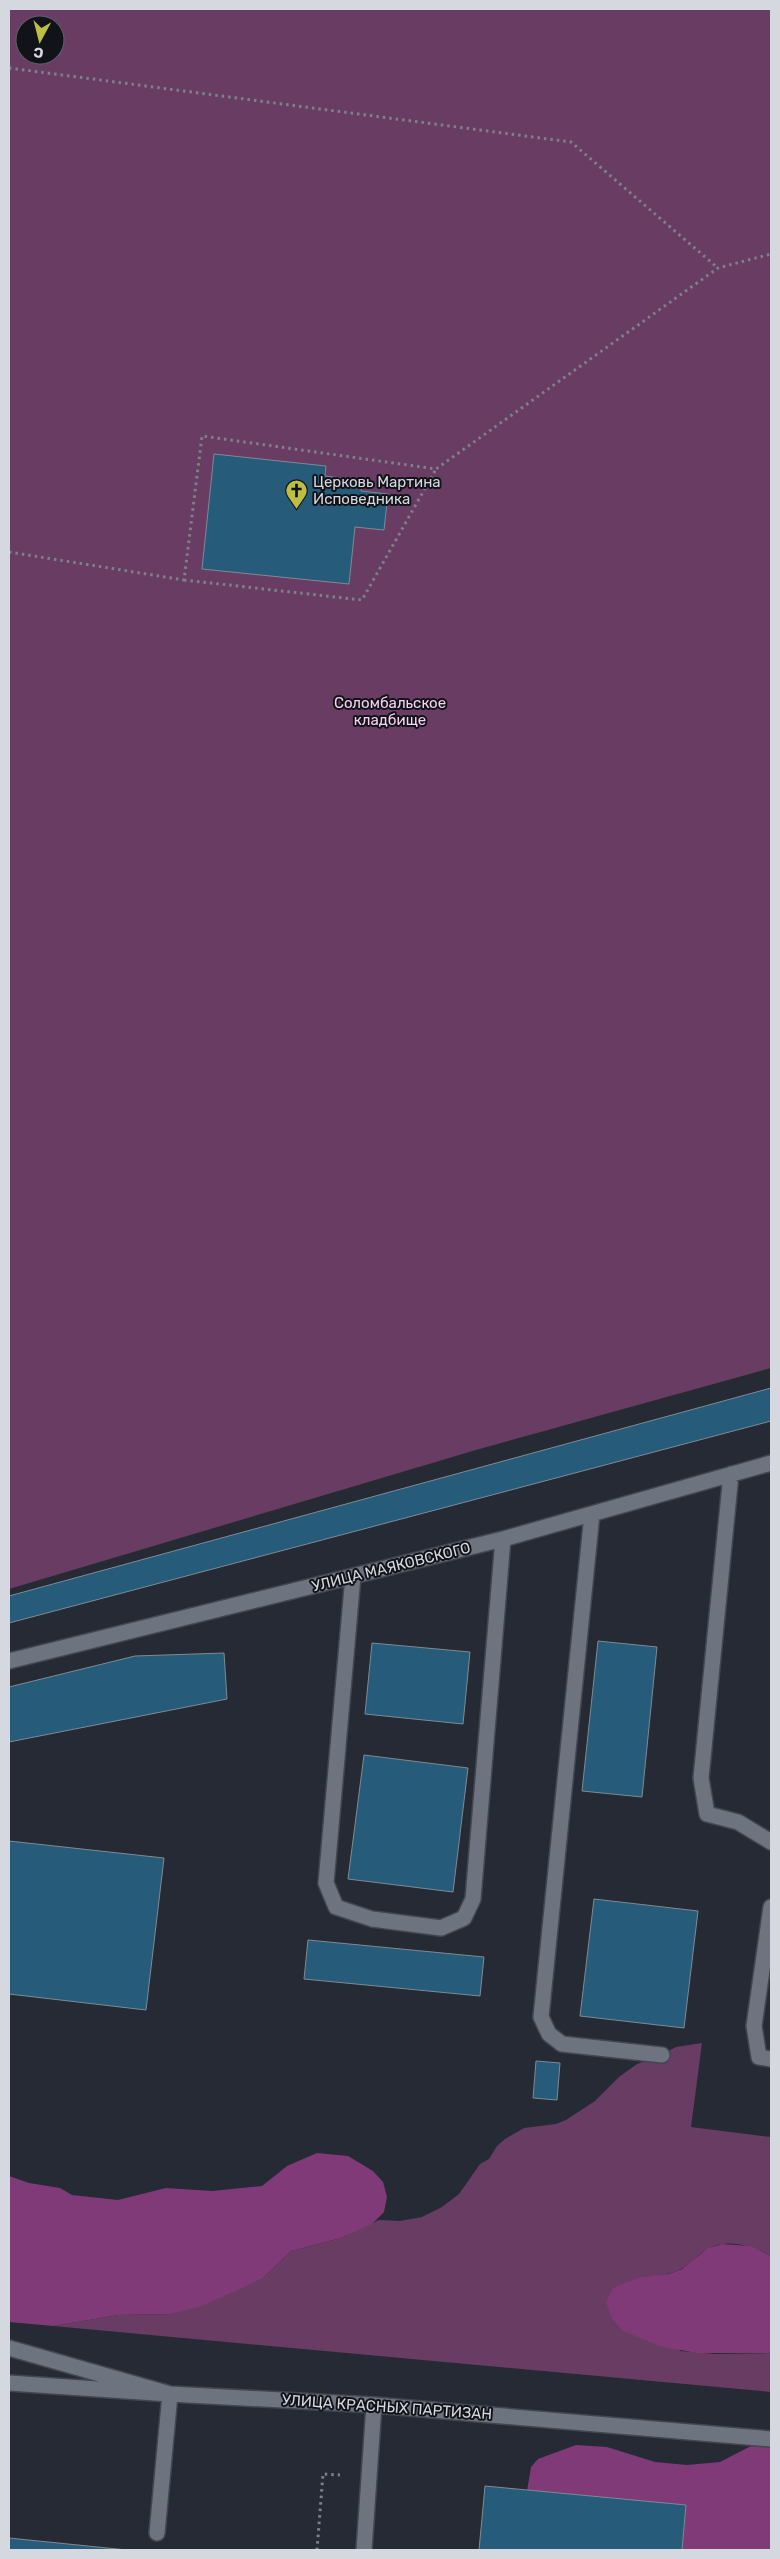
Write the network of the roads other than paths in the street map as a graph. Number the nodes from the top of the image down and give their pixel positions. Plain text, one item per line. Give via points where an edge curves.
1 (771, 1463) edge
2 (732, 1474) junction
3 (592, 1514) junction
4 (503, 1539) junction
5 (353, 1576) junction
6 (9, 1661) edge
7 (771, 1842) edge
8 (771, 1907) edge
9 (662, 2055) dead end
10 (771, 2059) edge
11 (9, 2348) edge
12 (9, 2383) edge
13 (170, 2394) junction
14 (374, 2405) junction
15 (771, 2439) edge
16 (157, 2533) dead end
17 (364, 2550) edge

1 - 2 street, УЛИЦА МАЯКОВСКОГО
2 - 3 street, УЛИЦА МАЯКОВСКОГО
2 - 7 street via 701,1778 707,1814 738,1822
3 - 4 street, УЛИЦА МАЯКОВСКОГО
3 - 9 street via 541,2017 549,2034 562,2044
4 - 5 street, УЛИЦА МАЯКОВСКОГО
4 - 5 street via 473,1898 464,1918 441,1928 372,1919 336,1907 326,1883
5 - 6 street, УЛИЦА МАЯКОВСКОГО
8 - 10 street via 754,2026 760,2057
11 - 13 street, УЛИЦА КРАСНЫХ ПАРТИЗАН
12 - 13 street
13 - 14 street, УЛИЦА КРАСНЫХ ПАРТИЗАН
13 - 16 street
14 - 15 street, УЛИЦА КРАСНЫХ ПАРТИЗАН
14 - 17 street

